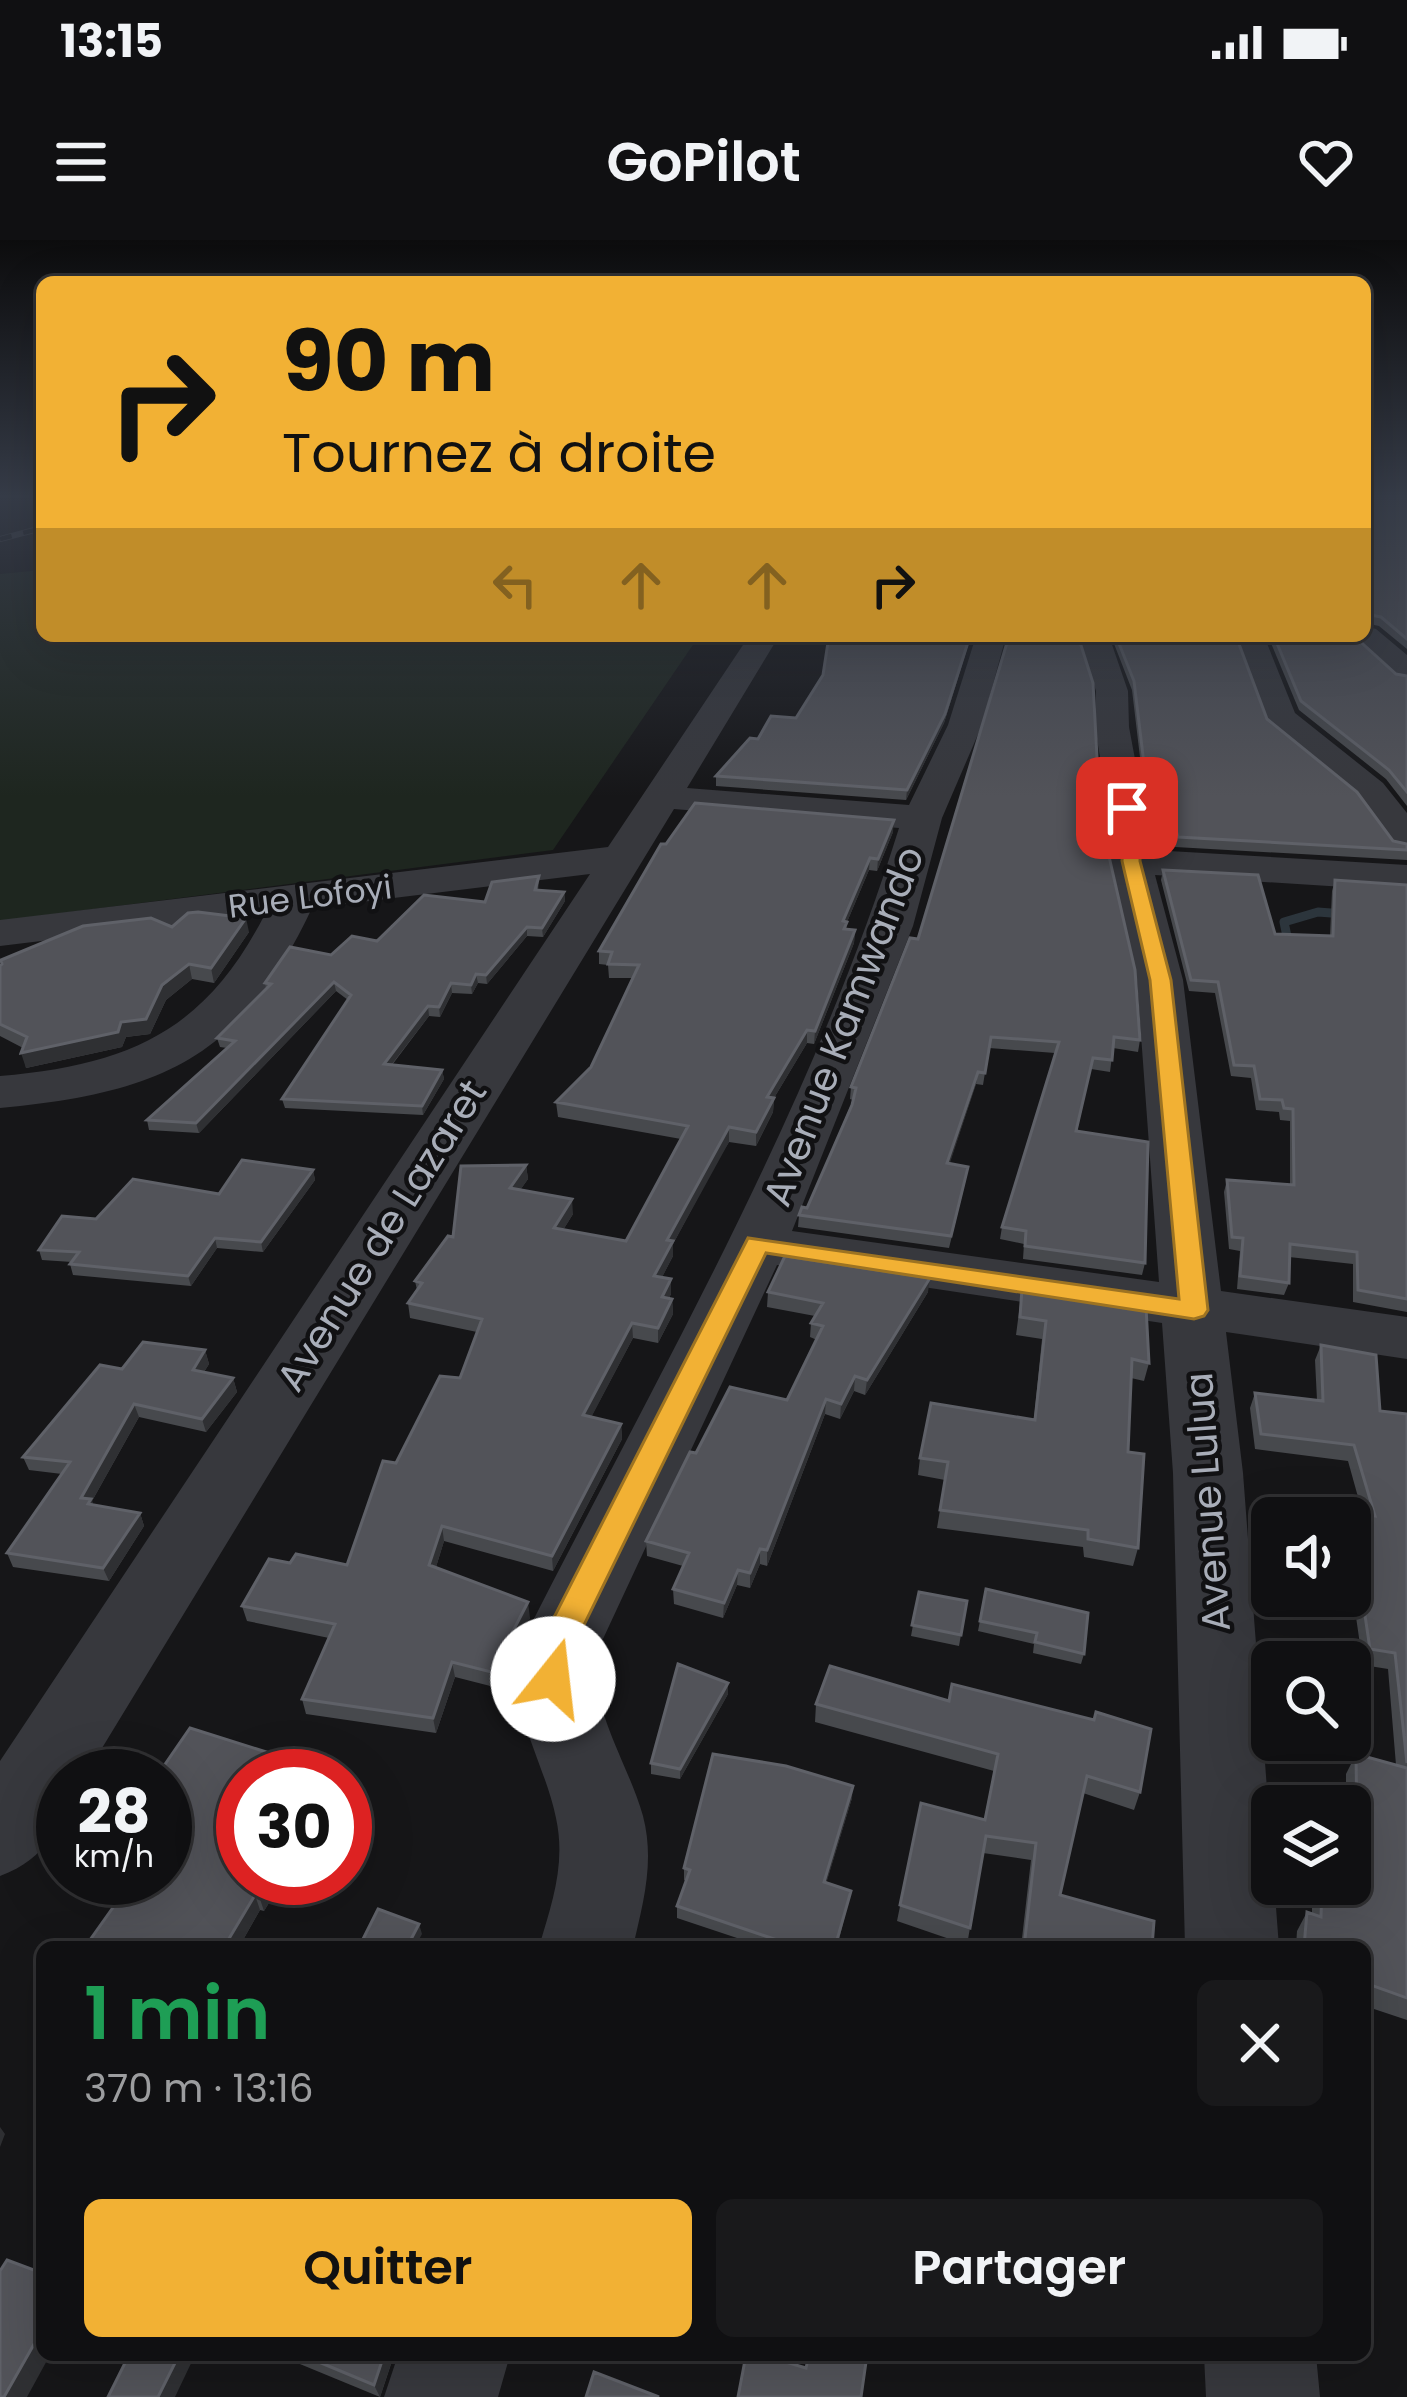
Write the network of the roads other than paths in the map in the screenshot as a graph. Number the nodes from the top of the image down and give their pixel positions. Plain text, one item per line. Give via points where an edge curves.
1 (1371, 639) edge
2 (760, 642) edge
3 (989, 642) edge
4 (1096, 642) edge
5 (1252, 642) edge
6 (1407, 672) edge
7 (1388, 791) edge
8 (661, 797) junction
9 (922, 818) junction
10 (1407, 840) edge
11 (620, 858) junction
12 (1131, 861) junction
13 (1407, 878) edge
14 (295, 898) junction
15 (112, 920) junction
16 (0, 933) edge
17 (0, 966) edge
18 (0, 1092) edge
19 (758, 1244) junction
20 (1194, 1310) junction
21 (1407, 1338) edge
22 (0, 1836) edge
23 (588, 1941) edge
24 (1232, 1941) edge
25 (452, 2361) edge
26 (1260, 2361) edge
27 (441, 2397) edge
28 (1263, 2397) edge

1 - 6 street
2 - 8 street, Avenue de Lazaret
3 - 9 street, Avenue Kamwando via 965,725
4 - 12 street, Avenue Lulua via 1112,691
5 - 7 street via 1280,718
7 - 10 street
8 - 9 street
8 - 11 street, Avenue de Lazaret
9 - 19 street, Avenue Kamwando via 891,926
11 - 14 street, Rue Lofoyi
11 - 22 street, Avenue de Lazaret
12 - 13 street
12 - 20 street, Avenue Lulua via 1160,980
14 - 15 street, Rue Lofoyi
14 - 18 street via 281,934 243,987 157,1063 88,1084
15 - 16 street, Rue Lofoyi
15 - 17 street
19 - 20 street
19 - 23 street, Avenue Kamwando via 556,1654 553,1679 600,1820 605,1874
20 - 21 street
20 - 24 street, Avenue Lulua
25 - 27 street
26 - 28 street

